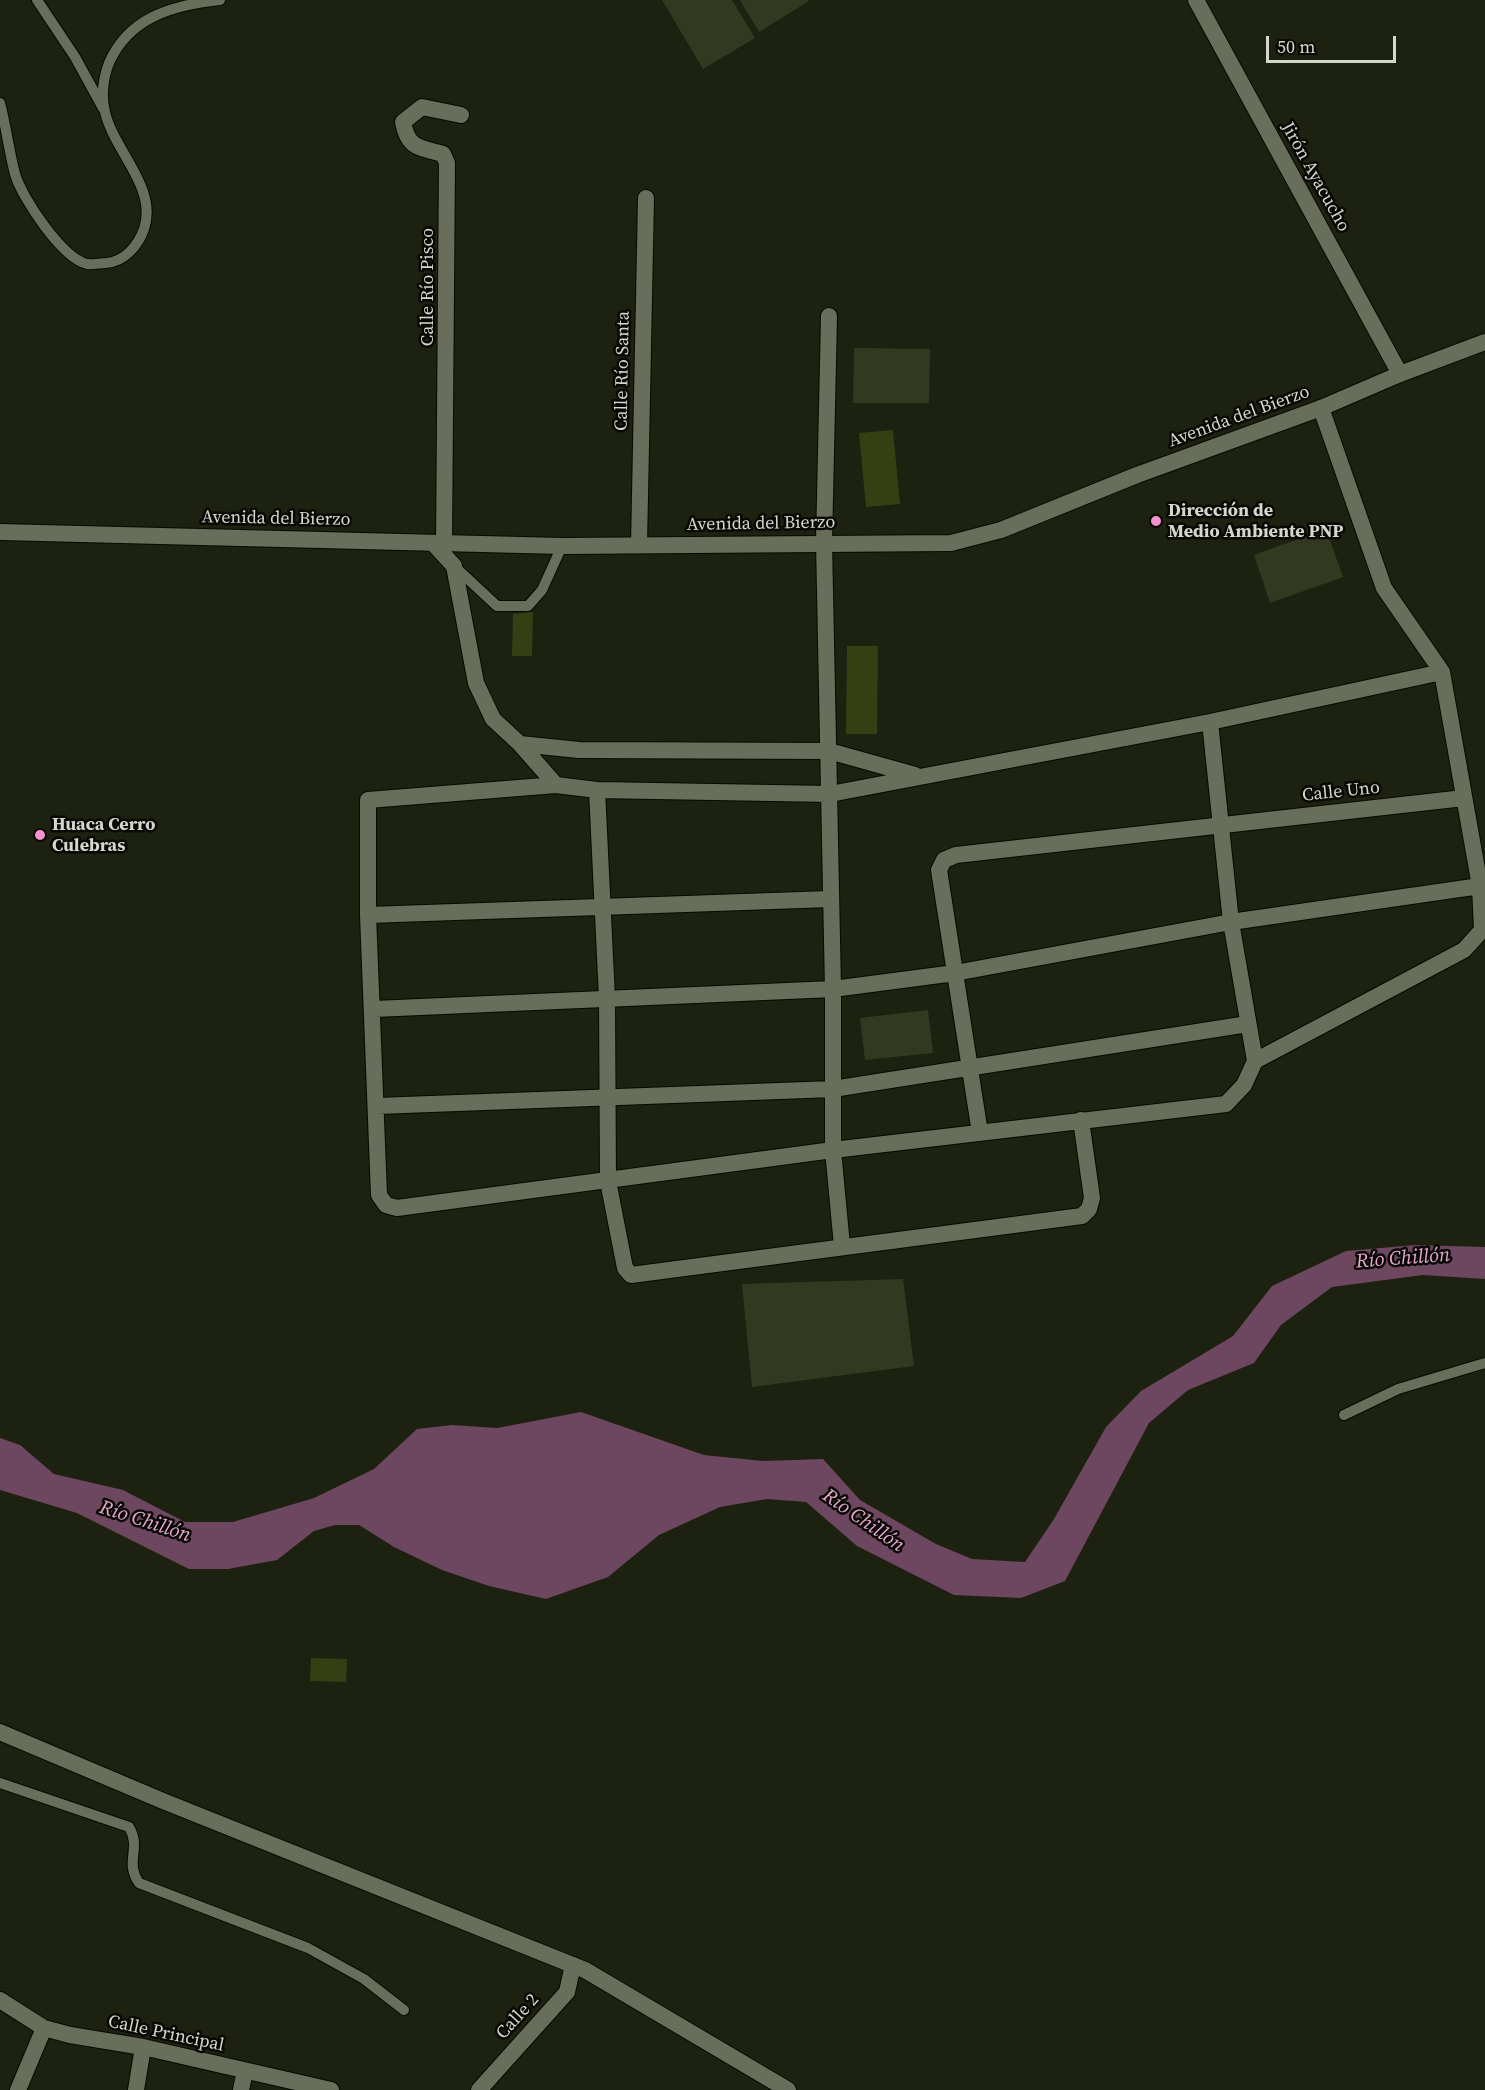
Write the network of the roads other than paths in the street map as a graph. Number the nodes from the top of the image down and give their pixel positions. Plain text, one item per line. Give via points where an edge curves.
1 (37, 0) edge
2 (220, 0) edge
3 (1196, 0) edge
4 (0, 103) edge
5 (104, 111) junction
6 (461, 115) dead end
7 (646, 198) dead end
8 (829, 316) dead end
9 (1485, 342) edge
10 (1400, 374) junction
11 (1321, 408) junction
12 (0, 532) edge
13 (824, 542) junction
14 (438, 543) junction
15 (639, 545) junction
16 (562, 546) junction
17 (454, 566) junction
18 (1442, 672) junction
19 (1210, 722) junction
20 (520, 744) junction
21 (829, 752) junction
22 (917, 776) junction
23 (556, 785) junction
24 (597, 790) junction
25 (830, 794) junction
26 (1464, 798) junction
27 (1221, 825) junction
28 (1480, 886) junction
29 (830, 899) junction
30 (603, 906) junction
31 (368, 915) junction
32 (1231, 922) junction
33 (955, 973) junction
34 (833, 989) junction
35 (607, 998) junction
36 (374, 1009) junction
37 (1248, 1024) junction
38 (1255, 1061) junction
39 (971, 1069) junction
40 (833, 1089) junction
41 (608, 1097) junction
42 (376, 1106) junction
43 (1081, 1120) junction
44 (980, 1133) junction
45 (833, 1150) junction
46 (608, 1181) junction
47 (842, 1246) junction
48 (1485, 1363) edge
49 (1344, 1415) dead end
50 (0, 1732) edge
51 (0, 1783) edge
52 (573, 1965) junction
53 (0, 2001) edge
54 (404, 2010) dead end
55 (44, 2028) junction
56 (143, 2047) junction
57 (246, 2071) junction
58 (18, 2090) edge
59 (136, 2090) edge
60 (241, 2090) edge
61 (331, 2090) edge
62 (479, 2090) edge
63 (788, 2090) edge

1 - 5 lane via 75,57
2 - 5 lane via 185,3 151,16 130,31 117,46 103,76
3 - 10 street, Jirón Ayacucho
4 - 5 lane via 16,176 65,251 87,264 115,262 135,248 144,228 148,203
6 - 14 street, Calle Río Pisco via 422,107 403,122 406,138 416,147 443,154 447,163
7 - 15 street, Calle Río Santa
8 - 13 street
9 - 10 street, Avenida del Bierzo
10 - 11 street, Avenida del Bierzo
11 - 13 street, Avenida del Bierzo via 1001,530 951,543
11 - 18 street via 1384,588
12 - 14 street, Avenida del Bierzo
13 - 15 street, Avenida del Bierzo
13 - 21 street
14 - 16 street, Avenida del Bierzo
14 - 17 street
15 - 16 street, Avenida del Bierzo
16 - 17 lane via 542,590 528,606 497,606
17 - 20 street via 476,682 493,719
18 - 19 street
18 - 26 street
19 - 22 street
19 - 27 street
20 - 21 street via 579,750
20 - 23 street
21 - 22 street
21 - 25 street
22 - 25 street
23 - 24 street
23 - 31 street via 368,800
24 - 25 street
24 - 30 street
25 - 29 street
26 - 27 street, Calle Uno
26 - 28 street
27 - 32 street
27 - 33 street, Calle Uno via 956,855 944,860 939,870
28 - 32 street
28 - 38 street via 1482,930 1464,950
29 - 30 street
29 - 34 street
30 - 31 street
30 - 35 street
31 - 36 street
32 - 33 street
32 - 37 street
33 - 34 street
33 - 39 street
34 - 35 street
34 - 40 street
35 - 36 street
35 - 41 street
36 - 42 street
37 - 38 street
37 - 39 street
38 - 43 street via 1244,1085 1226,1104
39 - 40 street
39 - 44 street
40 - 41 street
40 - 45 street
41 - 42 street
41 - 46 street
42 - 46 street via 379,1195 386,1205 397,1208
43 - 44 street
43 - 47 street via 1092,1198 1082,1216
44 - 45 street
45 - 46 street
45 - 47 street
46 - 47 street via 625,1268 631,1275
48 - 49 lane via 1398,1389
50 - 52 street
51 - 54 lane via 129,1827 135,1838 131,1871 139,1883 308,1948 364,1979
52 - 62 street, Calle 2 via 567,1992
52 - 63 street
53 - 55 street, Calle Principal
55 - 56 street, Calle Principal
55 - 58 street
56 - 57 street, Calle Principal
56 - 59 street
57 - 60 street
57 - 61 street, Calle Principal

